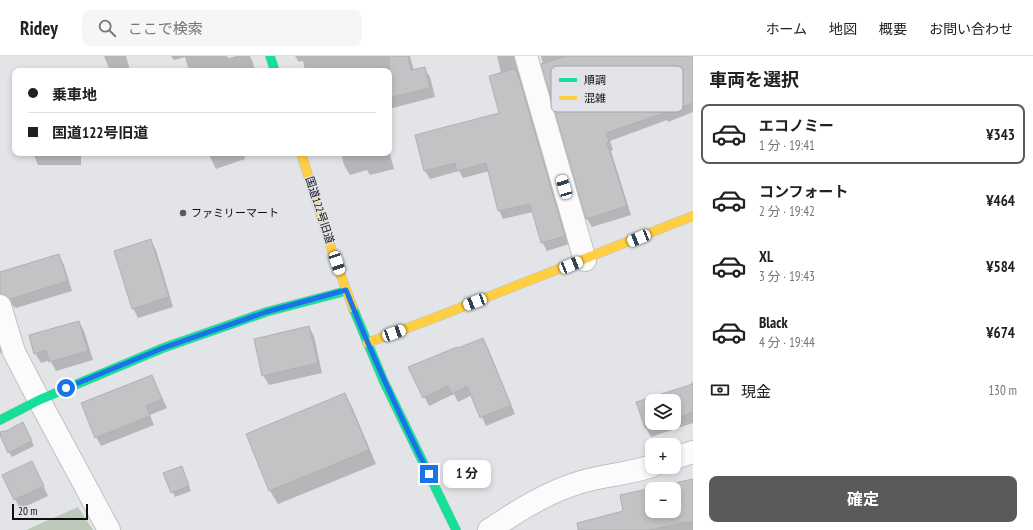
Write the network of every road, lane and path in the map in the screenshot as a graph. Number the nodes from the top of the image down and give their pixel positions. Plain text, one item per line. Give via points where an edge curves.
1 (270, 56) edge
2 (527, 56) edge
3 (274, 68) edge
4 (302, 156) edge
5 (693, 216) edge
6 (585, 260) junction
7 (346, 290) junction
8 (0, 306) edge
9 (367, 343) junction
10 (39, 400) junction
11 (0, 420) edge
12 (693, 452) edge
13 (681, 456) edge
14 (645, 469) edge
15 (109, 530) edge
16 (456, 530) edge
17 (489, 530) edge

1 - 3 street
2 - 6 street
4 - 7 street, 国道122号旧道
5 - 6 street
6 - 9 street
7 - 9 street, 国道122号旧道
7 - 10 street via 266,312 163,348
8 - 10 street via 14,352
9 - 16 street, 国道122号旧道
10 - 11 street
10 - 15 street
12 - 13 street
14 - 17 street via 580,482 534,501

